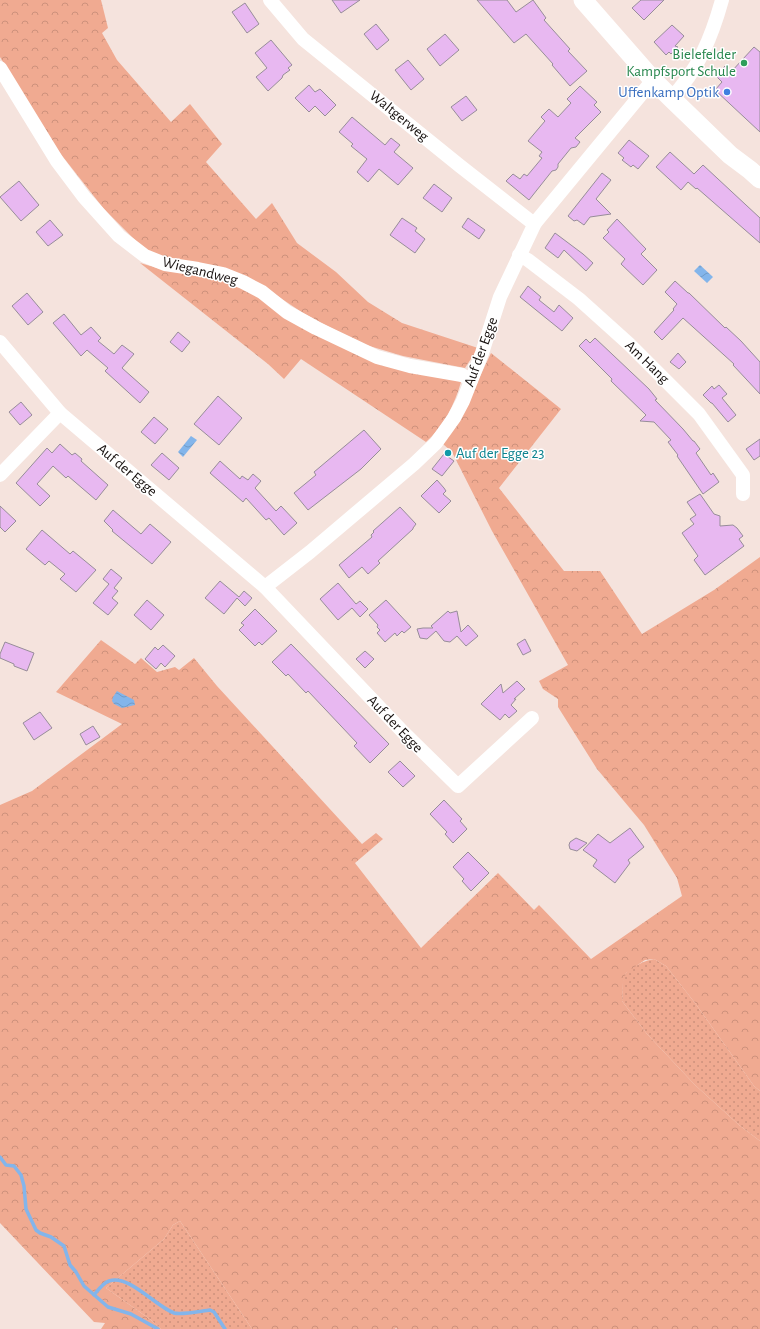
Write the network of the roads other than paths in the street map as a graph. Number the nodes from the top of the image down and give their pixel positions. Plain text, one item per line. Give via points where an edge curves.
1 (270, 0) edge
2 (583, 0) edge
3 (722, 0) edge
4 (0, 68) edge
5 (653, 80) junction
6 (671, 98) junction
7 (760, 179) edge
8 (535, 223) junction
9 (519, 255) junction
10 (0, 342) edge
11 (471, 380) junction
12 (60, 413) junction
13 (0, 475) edge
14 (743, 494) dead end
15 (265, 587) junction
16 (532, 718) dead end

1 - 8 street, Waltgerweg via 303,39
2 - 5 main road
3 - 6 street via 700,58 689,78
4 - 11 street, Wiegandweg via 57,161 84,197 119,236 144,256 165,264 223,274 243,282 262,292 287,312 377,357
5 - 6 main road
5 - 8 street, Auf der Egge
6 - 7 main road via 730,156
8 - 9 street, Auf der Egge
9 - 11 street, Auf der Egge via 500,297
9 - 14 street, Am Hang via 579,299 629,344 699,414 742,475
10 - 12 street, Auf der Egge
11 - 15 street, Auf der Egge via 457,412 436,443 310,552
12 - 13 street
12 - 15 street, Auf der Egge
15 - 16 street, Auf der Egge via 458,786

